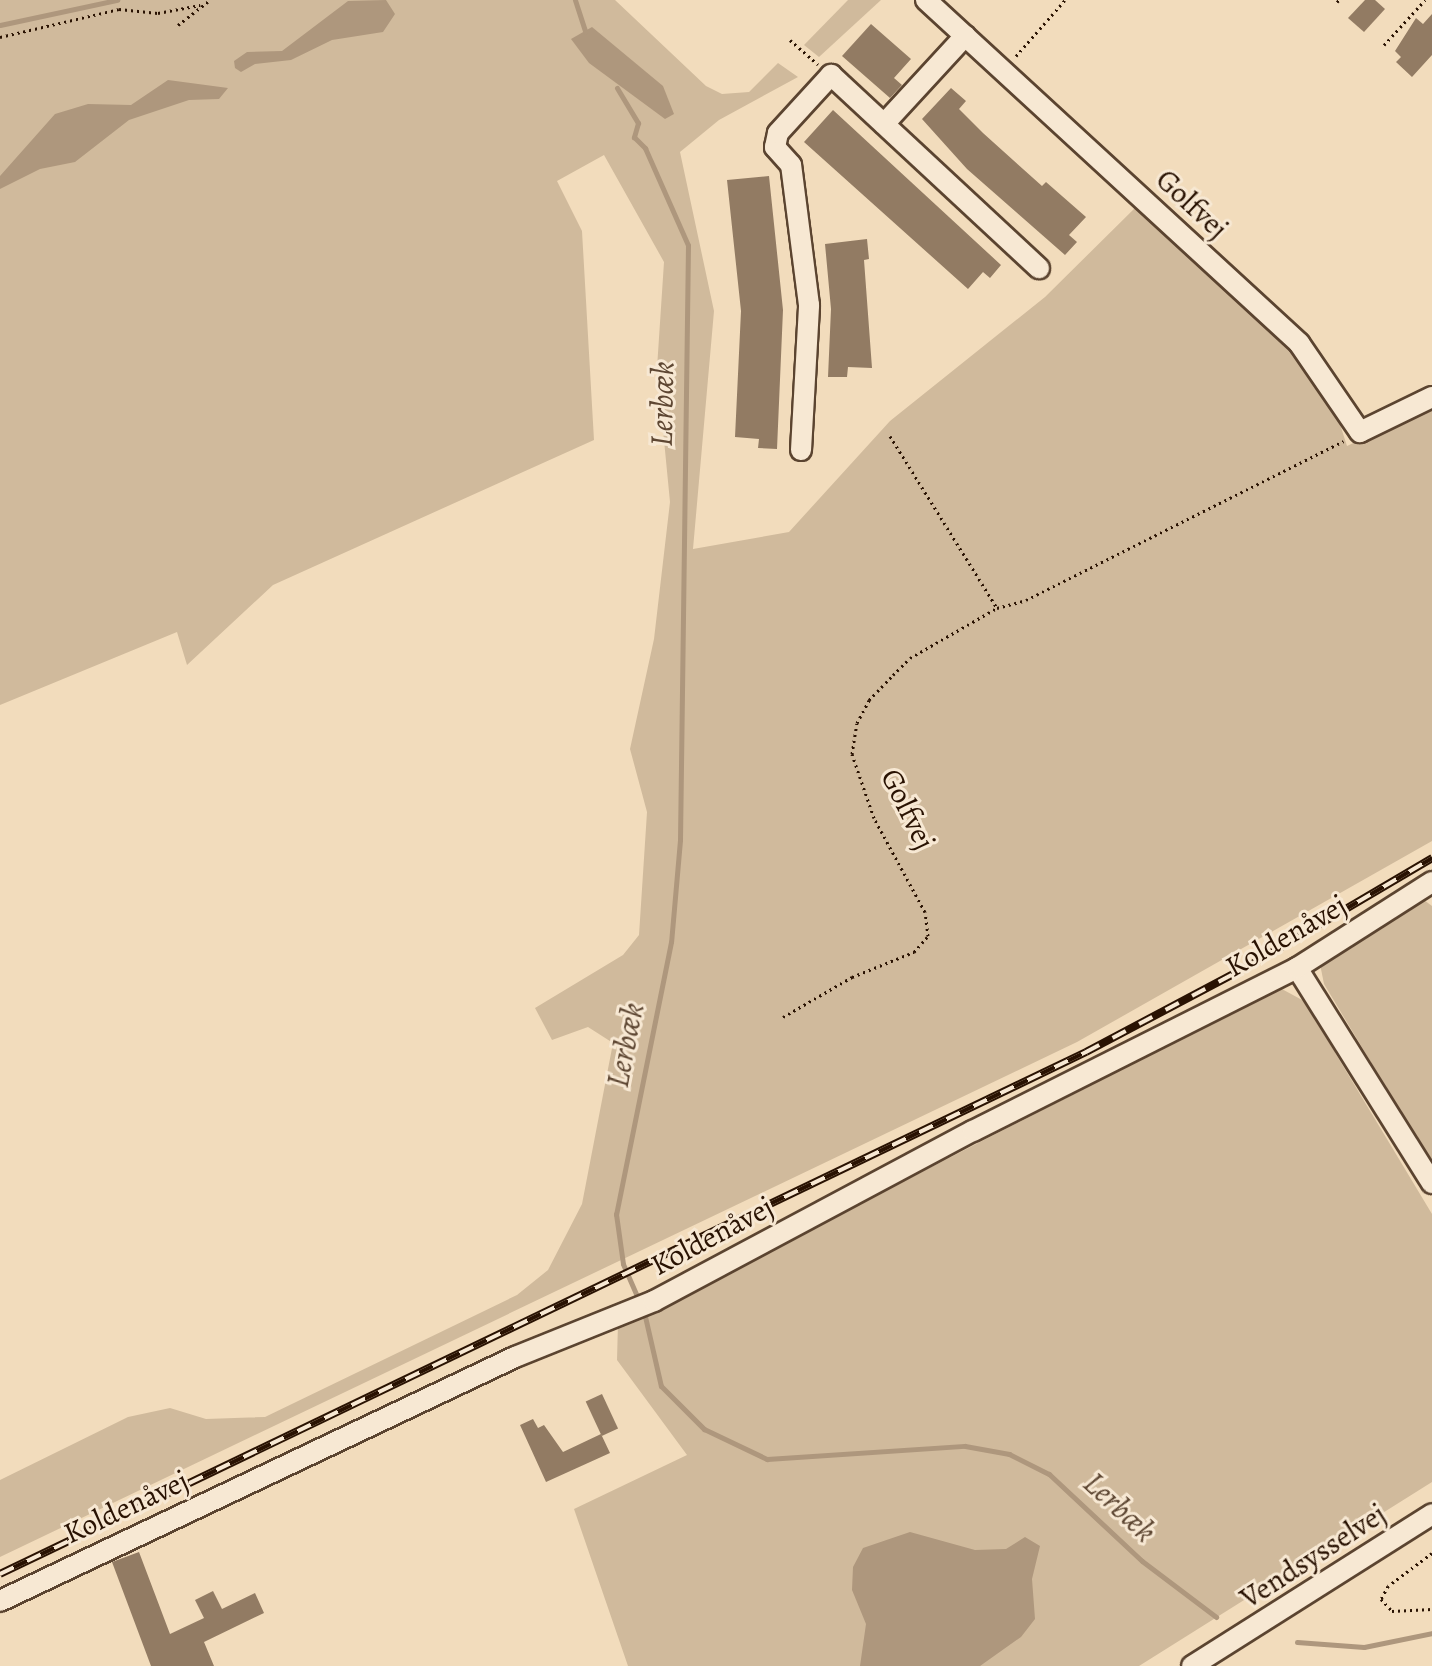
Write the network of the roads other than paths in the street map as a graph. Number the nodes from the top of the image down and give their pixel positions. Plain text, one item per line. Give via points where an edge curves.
1 (926, 0) edge
2 (965, 36) junction
3 (884, 124) junction
4 (1039, 268) dead end
5 (1432, 397) edge
6 (801, 450) dead end
7 (1432, 882) edge
8 (1297, 968) junction
9 (1432, 1183) edge
10 (1432, 1514) edge
11 (0, 1601) edge
12 (1226, 1648) junction
13 (1192, 1666) edge
14 (1203, 1666) edge

1 - 2 street, Golfvej
2 - 3 street
2 - 5 street, Golfvej via 1299,343 1360,432
3 - 4 street
3 - 6 street via 831,75 778,133 775,147 791,165 809,305
7 - 8 street, Koldenåvej
8 - 9 street
8 - 11 street, Koldenåvej via 973,1131 654,1301 515,1357
10 - 12 street, Vendsysselvej
12 - 13 street, Vendsysselvej
12 - 14 street, Vendsysselvej

